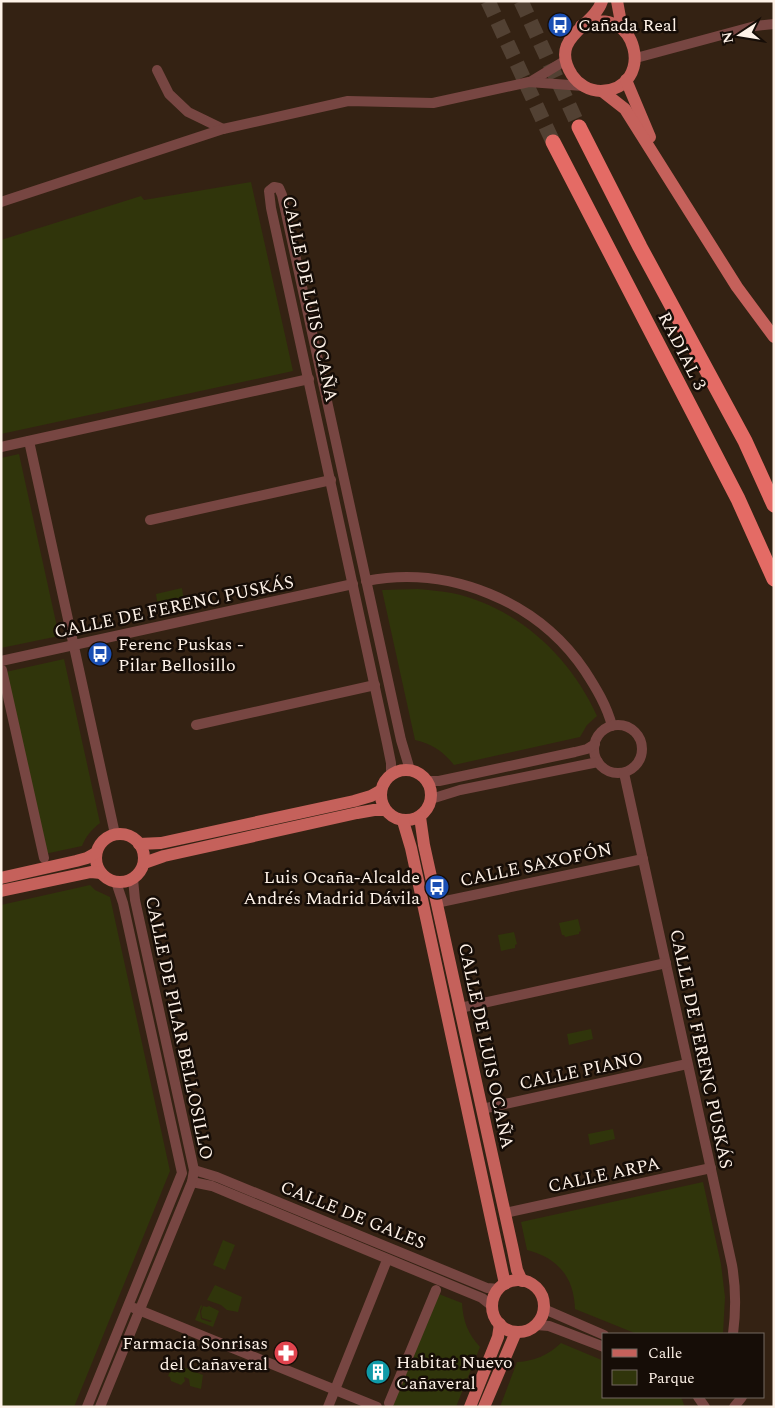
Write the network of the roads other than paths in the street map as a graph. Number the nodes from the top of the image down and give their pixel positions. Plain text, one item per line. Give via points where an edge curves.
1 (602, 1) edge
2 (617, 1) edge
3 (774, 24) edge
4 (581, 26) junction
5 (622, 28) junction
6 (636, 58) junction
7 (566, 60) junction
8 (157, 70) dead end
9 (626, 80) junction
10 (529, 82) junction
11 (582, 86) junction
12 (602, 91) junction
13 (579, 127) tunnel mouth
14 (223, 129) junction
15 (553, 142) tunnel mouth
16 (674, 186) junction
17 (1, 202) edge
18 (774, 337) edge
19 (309, 379) junction
20 (29, 441) junction
21 (1, 447) edge
22 (331, 480) junction
23 (774, 505) edge
24 (150, 520) dead end
25 (774, 579) edge
26 (366, 581) junction
27 (353, 584) junction
28 (74, 645) junction
29 (2, 666) edge
30 (375, 685) junction
31 (196, 725) dead end
32 (612, 726) junction
33 (595, 744) junction
34 (598, 762) junction
35 (410, 770) junction
36 (624, 773) junction
37 (391, 774) junction
38 (427, 781) junction
39 (380, 792) junction
40 (431, 799) junction
41 (385, 810) junction
42 (420, 816) junction
43 (403, 821) junction
44 (115, 834) junction
45 (139, 844) junction
46 (96, 853) junction
47 (44, 858) dead end
48 (643, 858) junction
49 (144, 862) junction
50 (101, 873) junction
51 (1, 878) edge
52 (133, 878) junction
53 (116, 882) junction
54 (1, 892) edge
55 (436, 903) junction
56 (666, 963) junction
57 (460, 1008) junction
58 (688, 1064) junction
59 (482, 1109) junction
60 (711, 1168) junction
61 (194, 1170) junction
62 (192, 1182) junction
63 (505, 1213) junction
64 (387, 1260) junction
65 (522, 1281) junction
66 (502, 1286) junction
67 (436, 1290) dead end
68 (128, 1306) junction
69 (492, 1306) junction
70 (544, 1308) junction
71 (139, 1310) junction
72 (500, 1324) junction
73 (536, 1325) junction
74 (516, 1332) junction
75 (602, 1333) edge
76 (733, 1333) edge
77 (602, 1347) edge
78 (335, 1390) junction
79 (388, 1403) dead end
80 (87, 1407) edge
81 (100, 1407) edge
82 (328, 1407) edge
83 (376, 1407) edge
84 (470, 1407) edge
85 (484, 1407) edge

1 - 4 main road via 595,15
2 - 5 main road
3 - 6 street via 755,26
4 - 5 main road via 598,20 615,23
4 - 7 main road via 569,41
5 - 6 main road via 632,41
6 - 9 main road
7 - 10 street
7 - 11 main road
8 - 14 street via 169,94 188,112
9 - 12 main road
9 - 16 main road
10 - 11 street
10 - 14 street via 433,103 348,101
11 - 12 main road
12 - 16 main road via 625,109
13 - 23 highway, RADIAL 3 via 745,441
14 - 17 street
15 - 25 highway, RADIAL 3 via 738,499
16 - 18 main road via 737,287
19 - 20 street
19 - 22 street, CALLE DE LUIS OCAÑA
19 - 26 street, CALLE DE LUIS OCAÑA via 271,208 270,191 274,187 279,188 282,195
20 - 21 street
20 - 28 street
22 - 24 street
22 - 27 street, CALLE DE LUIS OCAÑA
26 - 32 street via 406,577 444,580 487,593 518,608 547,629 573,655 594,685
26 - 35 street, CALLE DE LUIS OCAÑA
27 - 28 street, CALLE DE FERENC PUSKÁS
27 - 30 street, CALLE DE LUIS OCAÑA
28 - 29 street, CALLE DE FERENC PUSKÁS
28 - 44 street
29 - 47 street
30 - 31 street
30 - 37 street, CALLE DE LUIS OCAÑA
32 - 33 street via 602,731
32 - 36 street via 624,725 634,731 642,746 638,763
33 - 34 street
33 - 38 street via 566,754
34 - 36 street via 609,771
34 - 40 street via 478,786
35 - 37 main road
35 - 38 main road
36 - 48 street, CALLE DE FERENC PUSKÁS
37 - 39 main road
38 - 40 main road
39 - 41 main road
39 - 45 main road via 354,801 161,843
40 - 42 main road
41 - 43 main road via 393,818
41 - 49 main road via 357,813
42 - 43 main road
42 - 55 main road, CALLE DE LUIS OCAÑA
43 - 66 main road, CALLE DE LUIS OCAÑA via 418,877
44 - 45 main road via 131,837
44 - 46 main road via 105,839
45 - 49 main road
46 - 50 main road
46 - 51 main road via 76,861
48 - 55 street, CALLE SAXOFÓN
48 - 56 street, CALLE DE FERENC PUSKÁS
49 - 52 main road
50 - 53 main road
50 - 54 main road via 91,872
52 - 53 main road
52 - 61 street, CALLE DE PILAR BELLOSILLO via 135,900
53 - 68 street, CALLE DE PILAR BELLOSILLO via 182,1173
55 - 57 main road, CALLE DE LUIS OCAÑA
56 - 57 street
56 - 58 street, CALLE DE FERENC PUSKÁS
57 - 59 main road, CALLE DE LUIS OCAÑA
58 - 59 street, CALLE PIANO
58 - 60 street, CALLE DE FERENC PUSKÁS
59 - 63 main road, CALLE DE LUIS OCAÑA
60 - 63 street, CALLE ARPA
60 - 76 street, CALLE DE FERENC PUSKÁS via 735,1284
61 - 62 street, CALLE DE PILAR BELLOSILLO
61 - 66 street, CALLE DE GALES via 487,1288
62 - 64 street, CALLE DE GALES via 212,1186
62 - 71 street, CALLE DE PILAR BELLOSILLO
63 - 65 main road, CALLE DE LUIS OCAÑA
64 - 69 street, CALLE DE GALES via 482,1298
64 - 78 street
65 - 66 main road
65 - 70 main road via 539,1290
66 - 69 main road
67 - 79 street
68 - 71 street
68 - 80 street, CALLE DE PILAR BELLOSILLO
69 - 72 main road
70 - 73 main road
70 - 75 street
71 - 78 street
71 - 81 street, CALLE DE PILAR BELLOSILLO
72 - 74 main road
72 - 84 main road via 498,1337
73 - 74 main road via 527,1331
73 - 77 street via 549,1326
74 - 85 main road
78 - 82 street
78 - 83 street

